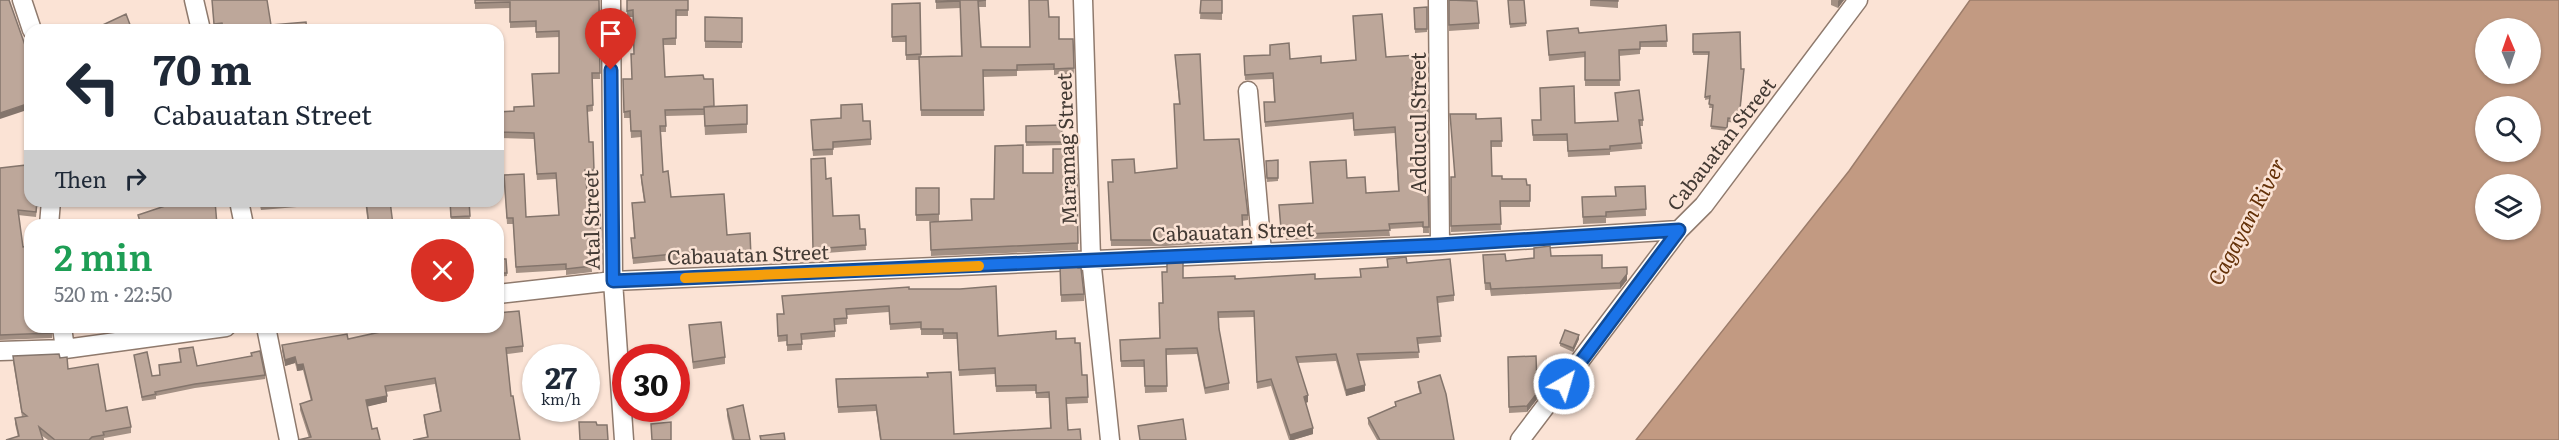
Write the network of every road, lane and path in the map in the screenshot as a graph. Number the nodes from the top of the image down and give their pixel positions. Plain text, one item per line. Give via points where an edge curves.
1 (22, 0) edge
2 (194, 0) edge
3 (611, 0) edge
4 (1083, 0) edge
5 (1438, 0) edge
6 (1858, 0) edge
7 (30, 24) edge
8 (200, 24) edge
9 (1248, 91) dead end
10 (1679, 230) junction
11 (1440, 245) junction
12 (1262, 252) junction
13 (1091, 258) junction
14 (613, 281) junction
15 (504, 293) edge
16 (63, 333) edge
17 (182, 333) edge
18 (267, 333) edge
19 (65, 349) junction
20 (0, 351) edge
21 (289, 440) edge
22 (624, 440) edge
23 (1110, 440) edge
24 (1520, 440) edge

1 - 7 street
2 - 8 street
3 - 14 street, Atal Street
4 - 13 street, Maramag Street
5 - 11 street, Adducul Street
6 - 10 street, Cabauatan Street via 1704,205
9 - 12 street
10 - 11 street, Cabauatan Street
10 - 24 street
11 - 12 street, Cabauatan Street
12 - 13 street, Cabauatan Street
13 - 14 street, Cabauatan Street
13 - 23 street, Maramag Street
14 - 15 street, Cabauatan Street
14 - 22 street, Atal Street
16 - 19 street
17 - 19 street
18 - 21 street
19 - 20 street

